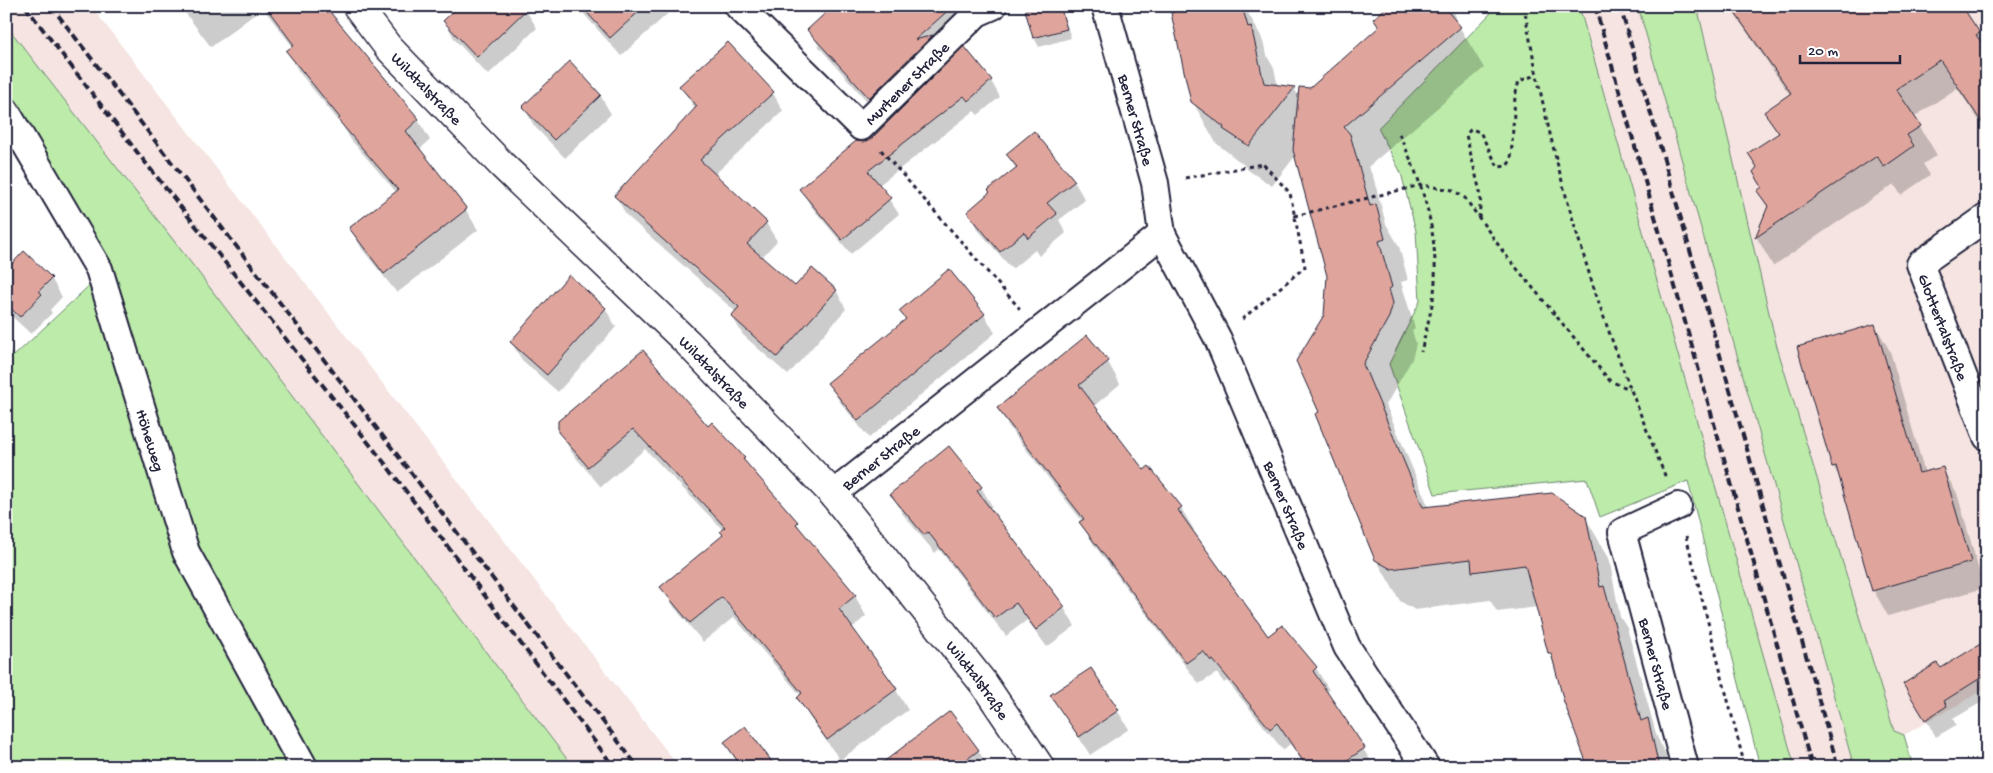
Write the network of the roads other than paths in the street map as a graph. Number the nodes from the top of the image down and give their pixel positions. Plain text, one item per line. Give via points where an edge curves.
1 (357, 6) edge
2 (738, 6) edge
3 (993, 6) edge
4 (1105, 6) edge
5 (6, 111) edge
6 (1987, 217) edge
7 (1162, 234) junction
8 (1987, 438) edge
9 (832, 494) junction
10 (1678, 506) road end
11 (304, 767) edge
12 (1040, 767) edge
13 (1426, 767) edge
14 (1685, 767) edge

1 - 9 street, Wildtalstraße via 388,48 503,166 688,343
2 - 3 street, Murtener Straße via 861,126 977,13
4 - 7 street, Berner Straße via 1155,184
5 - 11 street, Höheweg via 99,269 186,552
6 - 8 street, Glottertalstraße via 1920,264
7 - 9 street, Berner Straße
7 - 13 street, Berner Straße via 1218,339 1347,647
9 - 12 street, Wildtalstraße via 984,684
10 - 14 street, Berner Straße via 1622,532

